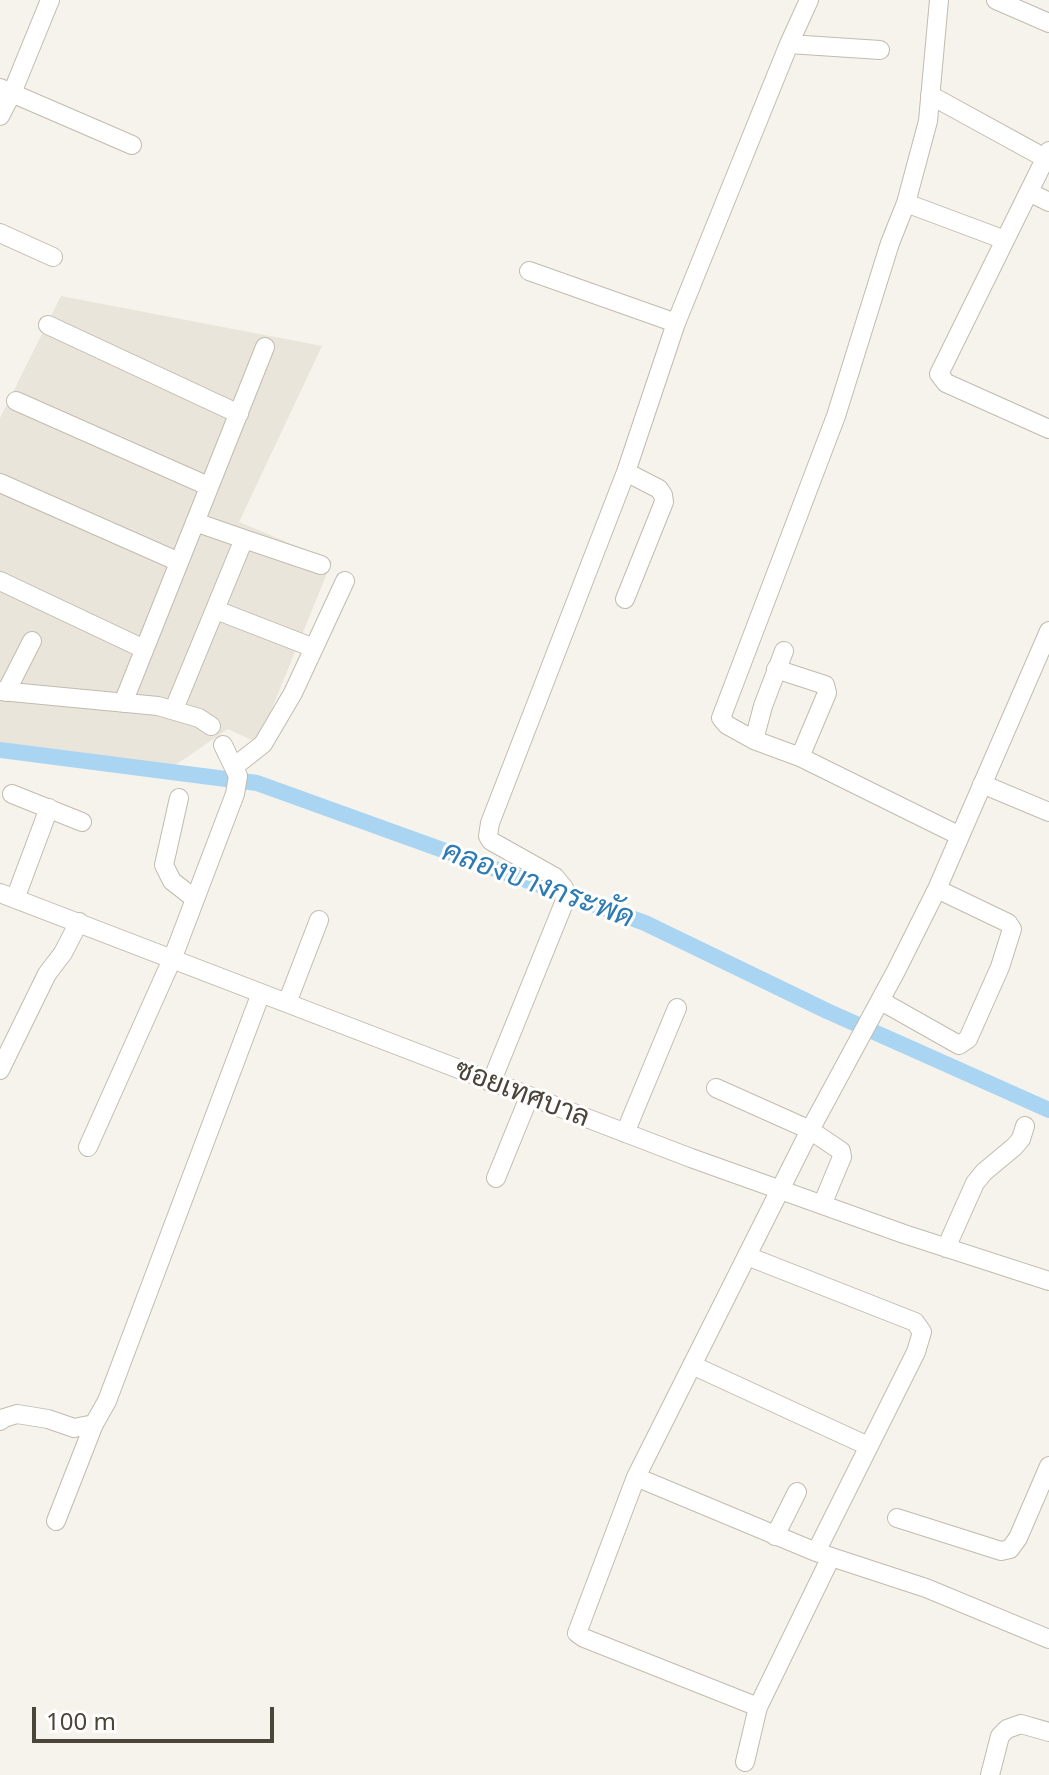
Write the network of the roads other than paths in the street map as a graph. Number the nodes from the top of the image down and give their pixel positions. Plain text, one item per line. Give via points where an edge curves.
1 (50, 0) edge
2 (809, 0) edge
3 (939, 0) edge
4 (996, 0) edge
5 (1049, 23) edge
6 (789, 44) junction
7 (880, 50) dead end
8 (6, 90) edge
9 (930, 95) junction
10 (0, 116) edge
11 (132, 145) dead end
12 (1047, 155) edge
13 (1029, 192) junction
14 (1049, 202) edge
15 (906, 203) junction
16 (0, 233) edge
17 (1005, 240) junction
18 (53, 257) dead end
19 (529, 271) dead end
20 (676, 323) junction
21 (48, 325) dead end
22 (265, 347) dead end
23 (16, 401) dead end
24 (239, 414) junction
25 (1049, 429) edge
26 (626, 472) junction
27 (0, 483) edge
28 (208, 486) junction
29 (195, 522) junction
30 (244, 539) junction
31 (179, 562) junction
32 (321, 565) dead end
33 (0, 581) edge
34 (345, 581) dead end
35 (625, 599) dead end
36 (216, 610) junction
37 (1049, 631) edge
38 (32, 641) dead end
39 (314, 648) junction
40 (144, 649) junction
41 (3, 691) edge
42 (123, 703) junction
43 (174, 709) junction
44 (211, 726) dead end
45 (754, 740) junction
46 (223, 745) dead end
47 (800, 757) junction
48 (236, 779) junction
49 (982, 784) junction
50 (12, 794) dead end
51 (179, 798) dead end
52 (49, 808) junction
53 (1049, 812) edge
54 (82, 822) dead end
55 (958, 835) junction
56 (937, 889) junction
57 (8, 896) edge
58 (195, 899) junction
59 (319, 920) dead end
60 (79, 922) junction
61 (173, 957) junction
62 (261, 993) junction
63 (881, 1001) junction
64 (287, 1003) junction
65 (677, 1008) dead end
66 (0, 1070) edge
67 (491, 1083) junction
68 (716, 1088) dead end
69 (529, 1097) junction
70 (1025, 1126) dead end
71 (810, 1130) junction
72 (625, 1133) junction
73 (88, 1147) dead end
74 (496, 1178) dead end
75 (780, 1190) junction
76 (822, 1205) junction
77 (946, 1248) junction
78 (747, 1256) junction
79 (1049, 1281) edge
80 (692, 1365) junction
81 (0, 1421) edge
82 (94, 1424) junction
83 (868, 1446) junction
84 (1049, 1466) edge
85 (636, 1477) junction
86 (797, 1492) dead end
87 (897, 1518) dead end
88 (56, 1521) dead end
89 (775, 1536) junction
90 (823, 1555) junction
91 (1049, 1639) edge
92 (758, 1707) junction
93 (1049, 1732) edge
94 (745, 1762) dead end
95 (990, 1775) edge

1 - 8 street
2 - 6 street
3 - 9 street
4 - 5 street
6 - 7 street
6 - 20 street
8 - 10 street
8 - 11 street
9 - 12 street
9 - 15 street
12 - 13 street
13 - 14 street
13 - 17 street
15 - 17 street
15 - 45 street via 836,416 723,710 722,722
16 - 18 street
17 - 25 street via 939,374 946,383
19 - 20 street
20 - 26 street
21 - 24 street
22 - 24 street
23 - 28 street
24 - 28 street
26 - 35 street via 659,489 664,502
26 - 67 street via 490,823 491,841 555,877 564,896
27 - 31 street
28 - 29 street
29 - 30 street
29 - 31 street
30 - 32 street
30 - 36 street
31 - 40 street
33 - 40 street
34 - 39 street
36 - 39 street
36 - 43 street
37 - 49 street
38 - 41 street
39 - 48 street via 263,744
40 - 42 street
41 - 42 street
42 - 43 street
43 - 44 street
45 - 47 street
45 - 47 street via 780,660 825,685 827,693
46 - 48 street
47 - 55 street
48 - 58 street
49 - 53 street
49 - 55 street
50 - 52 street
51 - 58 street via 164,865 172,881
52 - 54 street
52 - 57 street
55 - 56 street
56 - 63 street
56 - 63 street via 1012,929 968,1039 959,1045
57 - 60 street, ซอยเทศบาล
58 - 61 street
59 - 64 street
60 - 61 street, ซอยเทศบาล
60 - 66 street
61 - 62 street, ซอยเทศบาล
61 - 73 street
62 - 64 street, ซอยเทศบาล
62 - 82 street
63 - 71 street
64 - 67 street, ซอยเทศบาล
65 - 72 street
67 - 69 street, ซอยเทศบาล
68 - 71 street
69 - 72 street, ซอยเทศบาล
69 - 74 street
70 - 77 street via 1014,1147 975,1183
71 - 75 street
71 - 76 street via 842,1154
72 - 75 street, ซอยเทศบาล
75 - 76 street, ซอยเทศบาล
75 - 78 street
76 - 77 street, ซอยเทศบาล
77 - 79 street, ซอยเทศบาล
78 - 80 street
78 - 83 street via 919,1327 920,1343
80 - 83 street
80 - 85 street
81 - 82 street via 17,1414 74,1428
82 - 88 street
83 - 90 street
84 - 87 street via 1010,1549 1001,1551
85 - 89 street
85 - 92 street via 577,1633
86 - 89 street
89 - 90 street
90 - 91 street via 926,1588
90 - 92 street
92 - 94 street
93 - 95 street via 1021,1724 1007,1729 1000,1736

